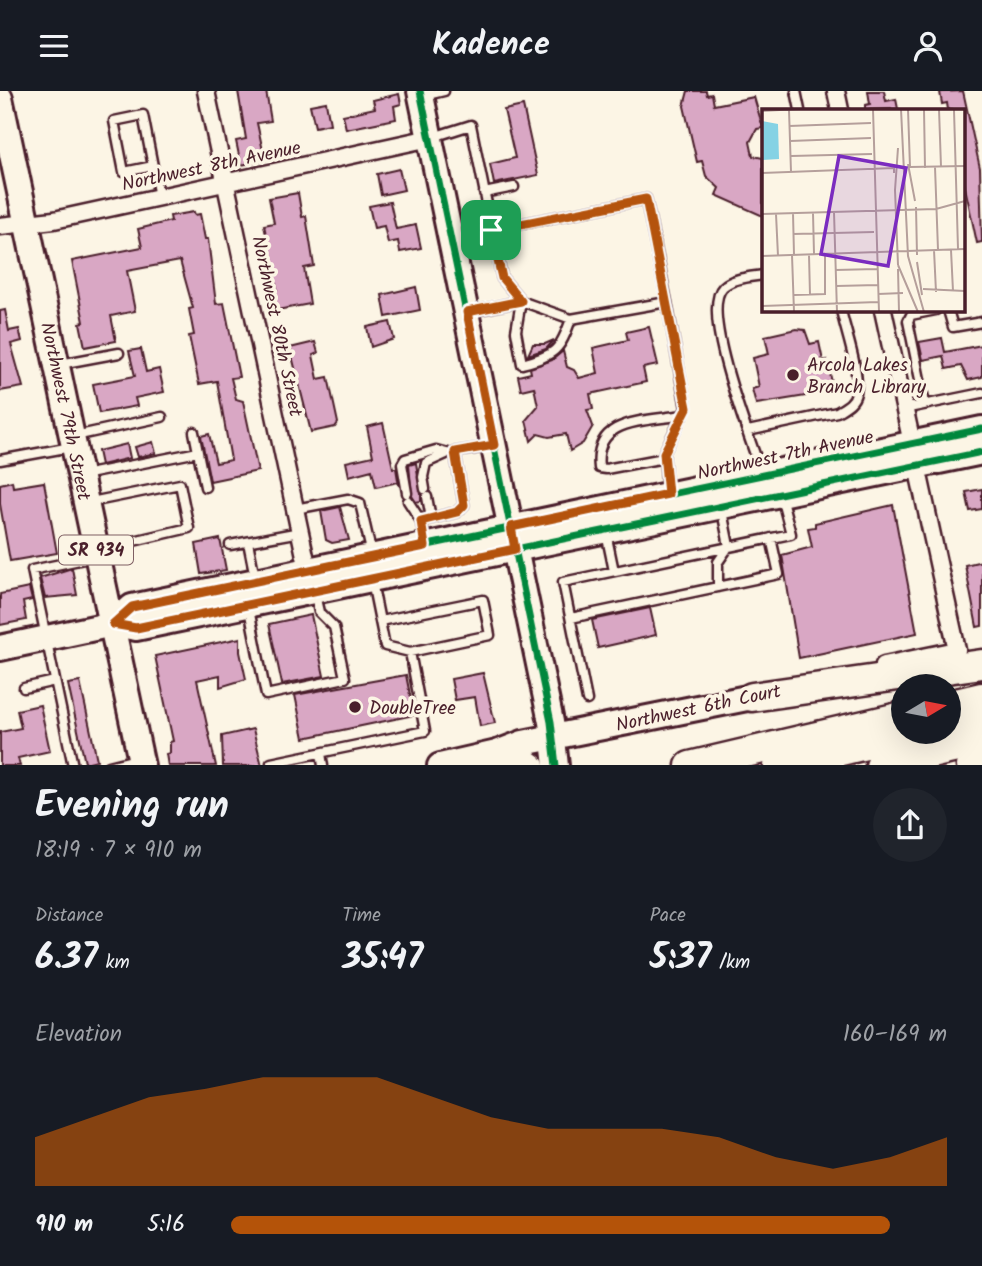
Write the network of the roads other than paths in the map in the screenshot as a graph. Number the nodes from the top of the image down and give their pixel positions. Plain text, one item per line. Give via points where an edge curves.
1 (206, 91) edge
2 (796, 91) edge
3 (836, 91) edge
4 (428, 93) edge
5 (0, 98) edge
6 (800, 109) edge
7 (840, 109) edge
8 (3, 126) edge
9 (430, 138) junction
10 (153, 166) junction
11 (226, 184) junction
12 (514, 187) dead end
13 (484, 193) junction
14 (159, 197) junction
15 (26, 223) junction
16 (0, 226) edge
17 (491, 230) junction
18 (762, 275) edge
19 (521, 301) junction
20 (667, 302) junction
21 (841, 311) edge
22 (883, 311) edge
23 (931, 311) edge
24 (948, 311) edge
25 (467, 312) junction
26 (571, 319) junction
27 (982, 322) edge
28 (119, 353) dead end
29 (57, 365) junction
30 (982, 393) edge
31 (925, 404) junction
32 (904, 409) junction
33 (683, 415) junction
34 (162, 417) dead end
35 (982, 429) edge
36 (748, 431) junction
37 (194, 432) dead end
38 (73, 441) junction
39 (494, 445) junction
40 (198, 452) junction
41 (982, 452) edge
42 (451, 453) junction
43 (914, 455) junction
44 (664, 458) junction
45 (0, 460) edge
46 (761, 475) junction
47 (80, 476) junction
48 (205, 487) dead end
49 (781, 493) junction
50 (668, 494) junction
51 (86, 503) junction
52 (721, 506) junction
53 (295, 509) junction
54 (431, 518) junction
55 (421, 521) junction
56 (605, 530) junction
57 (300, 532) junction
58 (513, 538) junction
59 (771, 538) junction
60 (248, 542) junction
61 (230, 545) dead end
62 (425, 546) junction
63 (729, 546) junction
64 (97, 553) junction
65 (372, 568) junction
66 (614, 571) junction
67 (256, 581) junction
68 (312, 581) junction
69 (718, 587) junction
70 (248, 605) junction
71 (570, 618) junction
72 (380, 621) junction
73 (113, 624) junction
74 (46, 639) junction
75 (0, 648) edge
76 (410, 652) junction
77 (982, 664) edge
78 (55, 681) junction
79 (24, 688) dead end
80 (752, 697) junction
81 (982, 697) edge
82 (587, 700) dead end
83 (961, 702) edge
84 (982, 718) edge
85 (891, 719) edge
86 (961, 723) edge
87 (553, 737) junction
88 (891, 739) edge
89 (982, 742) edge
90 (321, 753) junction
91 (497, 753) junction
92 (141, 762) edge
93 (271, 763) dead end
94 (982, 763) edge
95 (74, 765) edge
96 (109, 765) edge
97 (323, 765) edge
98 (440, 765) edge
99 (532, 765) edge
100 (556, 765) edge
101 (690, 765) edge
102 (778, 765) edge
103 (880, 765) edge
104 (971, 765) edge

1 - 11 street, Northwest 80th Street
2 - 6 lane
3 - 7 street
4 - 9 main road
5 - 8 main road, Northwest 79th Street / SR 934
8 - 15 main road, Northwest 79th Street / SR 934
9 - 11 street, Northwest 8th Avenue
9 - 13 lane via 471,125
9 - 25 main road
10 - 10 lane via 143,115 114,121 124,172
10 - 14 lane
11 - 14 street, Northwest 8th Avenue
11 - 53 street, Northwest 80th Street
12 - 13 lane
13 - 17 lane
14 - 15 street, Northwest 8th Avenue
15 - 16 street, Northwest 8th Avenue
15 - 29 main road, Northwest 79th Street / SR 934
17 - 19 lane via 502,278
17 - 20 lane via 646,199
18 - 36 lane via 733,281 716,298 716,318 732,385
19 - 25 lane
19 - 26 lane
19 - 26 lane via 516,331 522,364 549,357 563,343
20 - 26 lane
20 - 33 lane via 683,378 687,408
21 - 36 lane via 856,380 850,405 837,412
22 - 32 street
23 - 31 lane via 911,315 908,321
24 - 27 lane via 953,327
25 - 39 main road
28 - 29 lane
29 - 38 main road, Northwest 79th Street / SR 934
30 - 31 lane
31 - 32 lane
32 - 43 street
33 - 44 lane
33 - 44 lane via 618,427 607,432 597,453 599,468 606,469
34 - 38 lane
35 - 43 main road, Northwest 7th Avenue
36 - 46 lane
37 - 40 lane
38 - 45 lane
38 - 47 main road, Northwest 79th Street / SR 934
39 - 42 lane
39 - 58 main road
40 - 47 lane
40 - 48 lane
41 - 43 main road, Northwest 7th Avenue
42 - 54 lane via 426,463 423,477
42 - 54 lane via 464,505 457,512
42 - 55 lane via 436,450 402,464 407,497
43 - 46 main road, Northwest 7th Avenue
43 - 49 main road, Northwest 7th Avenue
43 - 80 street, Northwest 6th Court via 957,650
44 - 50 lane
46 - 50 main road, Northwest 7th Avenue
47 - 51 main road, Northwest 79th Street / SR 934
49 - 52 main road, Northwest 7th Avenue
49 - 59 lane via 791,534
50 - 58 main road, Northwest 7th Avenue
51 - 64 main road, Northwest 79th Street / SR 934
51 - 64 lane via 180,485 190,528
52 - 56 main road, Northwest 7th Avenue
52 - 63 lane
53 - 57 street, Northwest 80th Street
53 - 65 lane via 348,499 359,503
54 - 55 lane
55 - 62 lane
56 - 58 main road, Northwest 7th Avenue
56 - 66 lane
57 - 60 lane
57 - 68 street, Northwest 80th Street
58 - 62 main road, Northwest 7th Avenue
58 - 65 main road, Northwest 7th Avenue
58 - 87 main road
59 - 63 lane
59 - 69 lane via 779,574
60 - 61 lane
60 - 67 lane
62 - 65 main road, Northwest 7th Avenue
63 - 66 lane
63 - 69 lane via 718,562
64 - 73 main road, Northwest 79th Street / SR 934
64 - 74 lane via 32,570
65 - 68 main road, Northwest 7th Avenue
65 - 72 lane
66 - 71 lane via 563,582
67 - 68 main road, Northwest 7th Avenue
67 - 73 main road, Northwest 7th Avenue via 132,607
68 - 70 main road, Northwest 7th Avenue
68 - 70 lane via 319,612 334,628 345,678 266,695
69 - 71 lane
70 - 73 main road, Northwest 7th Avenue via 136,628
71 - 82 lane
72 - 76 lane via 385,646
72 - 76 lane via 484,600 490,635
73 - 74 main road, Northwest 7th Avenue
73 - 92 main road, Northwest 79th Street / SR 934
74 - 75 main road, Northwest 7th Avenue
74 - 78 lane
76 - 90 lane via 425,731
77 - 80 highway
78 - 79 lane
78 - 95 lane
80 - 87 main road, Northwest 6th Court
81 - 83 highway
84 - 86 highway
85 - 101 highway
87 - 91 main road, Northwest 6th Court
87 - 100 main road
88 - 102 highway
89 - 103 highway
90 - 93 lane
90 - 97 lane
91 - 98 main road, Northwest 6th Court
91 - 99 main road
92 - 96 lane
94 - 104 highway

